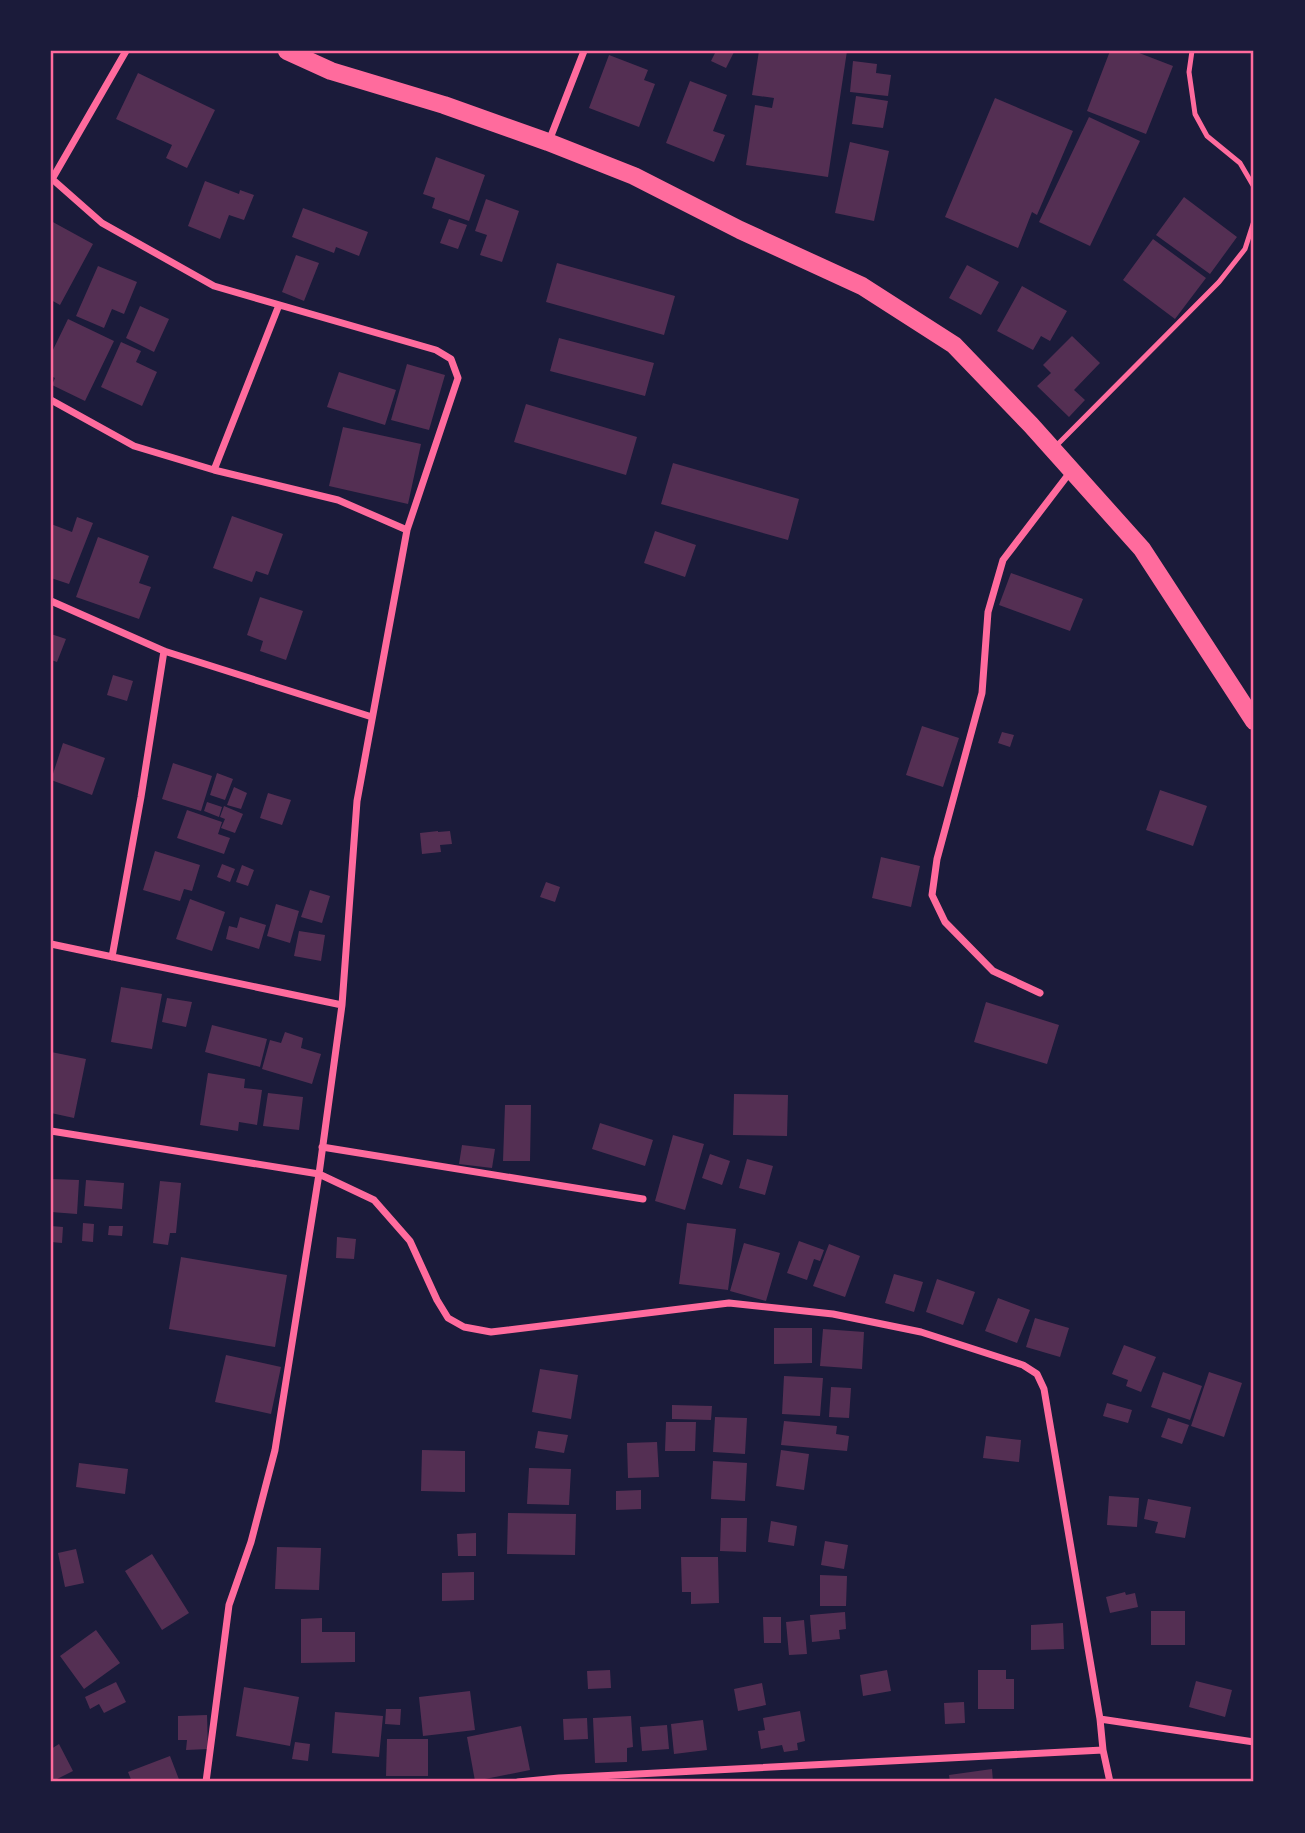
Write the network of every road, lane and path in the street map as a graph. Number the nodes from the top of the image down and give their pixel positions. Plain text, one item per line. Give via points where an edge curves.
1 (126, 51) edge
2 (288, 51) edge
3 (584, 51) edge
4 (1192, 51) edge
5 (548, 142) junction
6 (51, 179) edge
7 (1254, 187) edge
8 (1254, 221) edge
9 (279, 305) junction
10 (51, 400) edge
11 (1052, 449) junction
12 (214, 470) junction
13 (1072, 470) junction
14 (407, 530) junction
15 (51, 601) edge
16 (164, 651) junction
17 (372, 717) junction
18 (1254, 721) edge
19 (51, 944) edge
20 (112, 957) junction
21 (1040, 993) dead end
22 (342, 1005) junction
23 (51, 1131) edge
24 (322, 1147) junction
25 (319, 1174) junction
26 (643, 1199) dead end
27 (1100, 1719) junction
28 (1254, 1742) edge
29 (1103, 1750) junction
30 (206, 1782) edge
31 (518, 1782) edge
32 (1110, 1782) edge

1 - 6 street
2 - 5 main road via 331,71
3 - 5 street
4 - 7 lane via 1189,72 1195,114 1207,136 1240,163
5 - 11 main road via 634,176 862,286 954,345
6 - 9 street via 102,223 214,286
8 - 11 lane via 1245,248 1219,282
9 - 12 street
9 - 14 street via 436,350 451,359 458,378
10 - 12 street via 134,446
11 - 13 main road
12 - 14 street via 338,500
13 - 18 main road via 1142,549
13 - 21 street via 1003,560 988,612 982,693 937,859 932,895 945,922 993,971
14 - 17 street
15 - 16 street
16 - 17 street
16 - 20 street
17 - 22 street via 357,801
19 - 20 street
20 - 22 street
22 - 24 street
23 - 25 street
24 - 25 street
24 - 26 street
25 - 27 street via 374,1200 410,1241 447,1318 464,1327 491,1332 729,1303 833,1314 921,1332 1023,1365 1037,1374 1044,1389
25 - 30 street via 275,1450 229,1605
27 - 28 street
27 - 29 street
29 - 31 street
29 - 32 street

